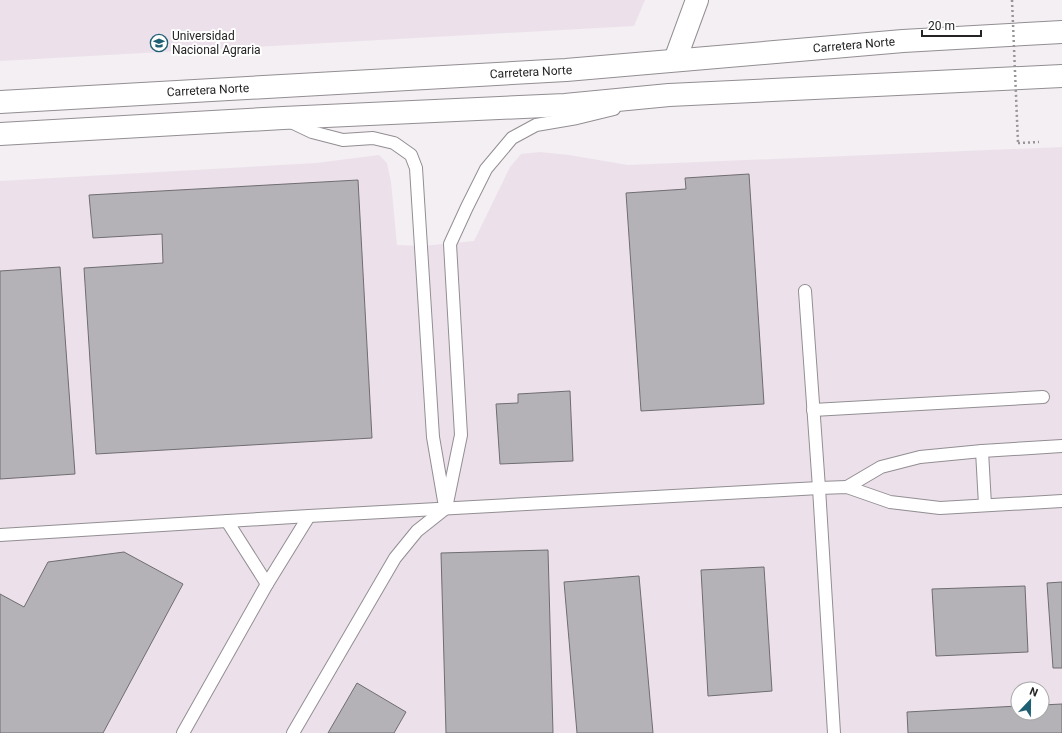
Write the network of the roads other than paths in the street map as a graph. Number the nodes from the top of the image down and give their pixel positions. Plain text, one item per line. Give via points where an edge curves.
1 (697, 0) edge
2 (1062, 32) edge
3 (676, 60) junction
4 (1062, 76) edge
5 (669, 96) junction
6 (0, 102) edge
7 (283, 118) junction
8 (0, 134) edge
9 (805, 291) dead end
10 (1043, 397) dead end
11 (813, 410) junction
12 (1062, 446) edge
13 (982, 451) junction
14 (847, 487) junction
15 (819, 488) junction
16 (1062, 501) edge
17 (985, 506) junction
18 (446, 508) junction
19 (309, 516) junction
20 (227, 521) junction
21 (0, 535) edge
22 (267, 584) junction
23 (183, 733) edge
24 (293, 733) edge
25 (834, 733) edge

1 - 3 main road
2 - 3 main road, Carretera Norte via 903,41
3 - 6 main road, Carretera Norte via 566,70
4 - 5 main road
5 - 7 main road via 565,105
5 - 18 lane via 536,125 512,138 486,169 450,244 461,435
7 - 8 main road
7 - 18 lane via 312,132 343,140 372,138 394,143 411,155 416,168 433,437
9 - 11 lane
10 - 11 lane
11 - 15 lane
12 - 13 lane
13 - 14 lane via 920,458 882,467
13 - 17 lane
14 - 15 lane
14 - 17 lane via 890,502 940,508
15 - 18 lane
15 - 25 lane
16 - 17 lane
18 - 19 lane
18 - 24 lane via 417,531 394,558
19 - 20 lane
19 - 22 lane
20 - 21 lane
20 - 22 lane
22 - 23 lane

